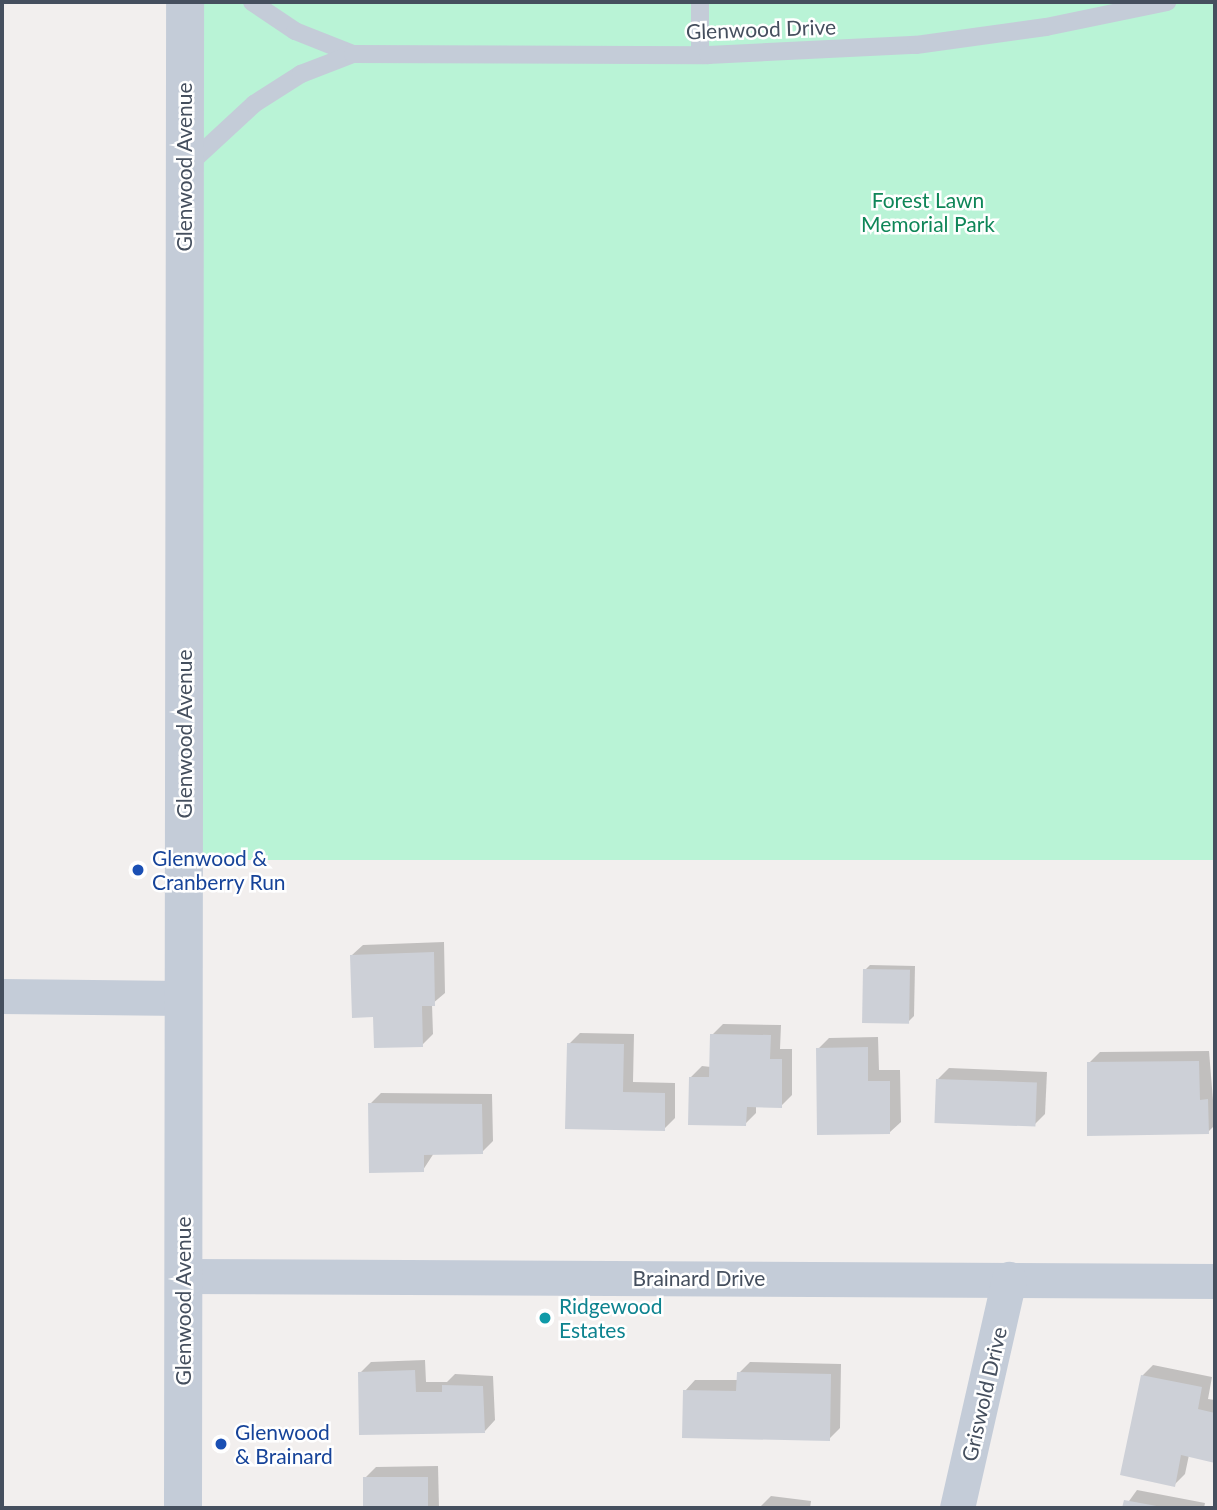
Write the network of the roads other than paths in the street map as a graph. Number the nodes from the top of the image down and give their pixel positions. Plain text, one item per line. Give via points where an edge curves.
1 (185, 2) edge
2 (252, 2) edge
3 (700, 2) edge
4 (1167, 2) edge
5 (353, 54) junction
6 (700, 55) junction
7 (184, 169) junction
8 (2, 996) edge
9 (183, 998) junction
10 (182, 1276) junction
11 (1009, 1279) junction
12 (1215, 1281) edge
13 (183, 1508) edge
14 (957, 1508) edge

1 - 7 street, Glenwood Avenue
2 - 5 lane, Glenwood Drive via 295,32
3 - 6 lane
4 - 6 lane, Glenwood Drive via 1046,27 916,45
5 - 6 lane, Glenwood Drive
5 - 7 lane, Glenwood Drive via 301,74 254,104
7 - 9 street, Glenwood Avenue
8 - 9 street
9 - 10 street, Glenwood Avenue
10 - 11 street, Brainard Drive
10 - 13 street, Glenwood Avenue
11 - 12 street, Brainard Drive
11 - 14 street, Griswold Drive

